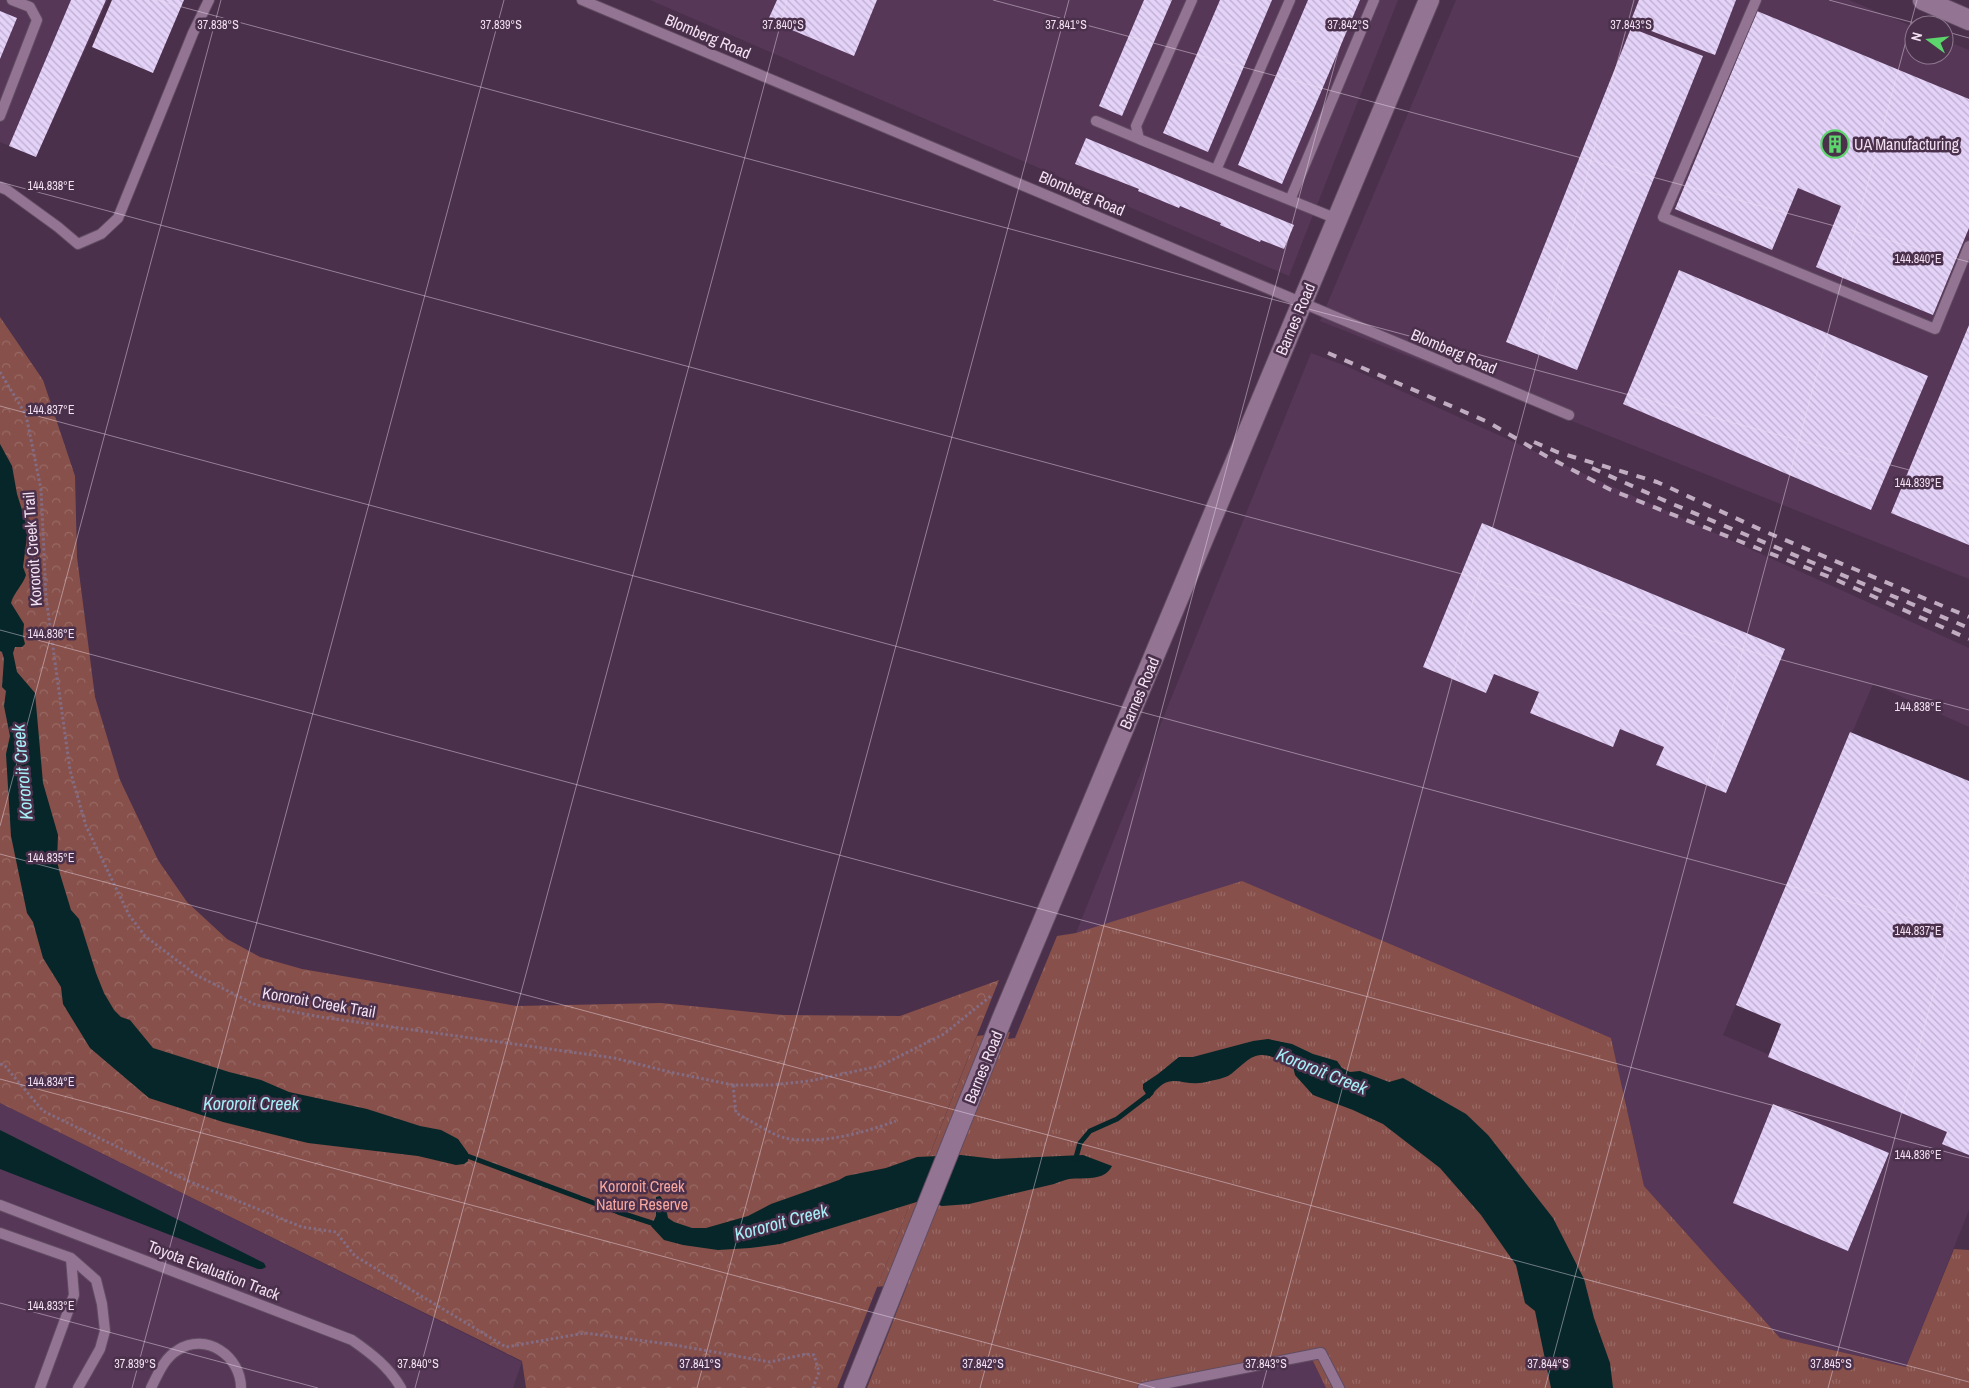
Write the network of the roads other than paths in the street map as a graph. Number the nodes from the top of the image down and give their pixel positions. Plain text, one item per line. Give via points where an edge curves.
1 (12, 0) edge
2 (208, 0) edge
3 (582, 0) edge
4 (1192, 0) edge
5 (1290, 0) edge
6 (1374, 0) edge
7 (1428, 0) edge
8 (1756, 0) edge
9 (1922, 0) edge
10 (1969, 20) edge
11 (0, 116) edge
12 (1096, 121) dead end
13 (1138, 139) junction
14 (1216, 170) junction
15 (0, 187) edge
16 (1290, 200) junction
17 (1337, 219) junction
18 (1969, 246) edge
19 (1302, 302) junction
20 (1569, 415) dead end
21 (0, 1205) edge
22 (0, 1233) edge
23 (71, 1258) junction
24 (40, 1388) edge
25 (78, 1388) edge
26 (151, 1388) edge
27 (241, 1388) edge
28 (401, 1388) edge
29 (854, 1388) edge
30 (1143, 1388) edge
31 (1339, 1388) edge

1 - 11 lane via 30,7 37,20
2 - 15 lane via 118,218 101,234 78,244
3 - 19 lane, Blomberg Road
4 - 13 lane via 1136,126
5 - 14 lane
6 - 16 lane
7 - 17 street, Barnes Road
8 - 18 lane via 1663,217 1934,330
9 - 10 street
12 - 13 lane
13 - 14 lane
14 - 16 lane
16 - 17 lane
17 - 19 street, Barnes Road
19 - 20 lane, Blomberg Road
19 - 29 street, Barnes Road via 999,1028
21 - 28 lane, Toyota Evaluation Track via 352,1340 378,1359
22 - 23 lane
23 - 24 lane via 74,1295
23 - 25 lane via 96,1280 105,1331 100,1349
26 - 27 lane via 168,1358 183,1347 192,1345 212,1346 229,1355 238,1370
30 - 31 lane via 1321,1352

